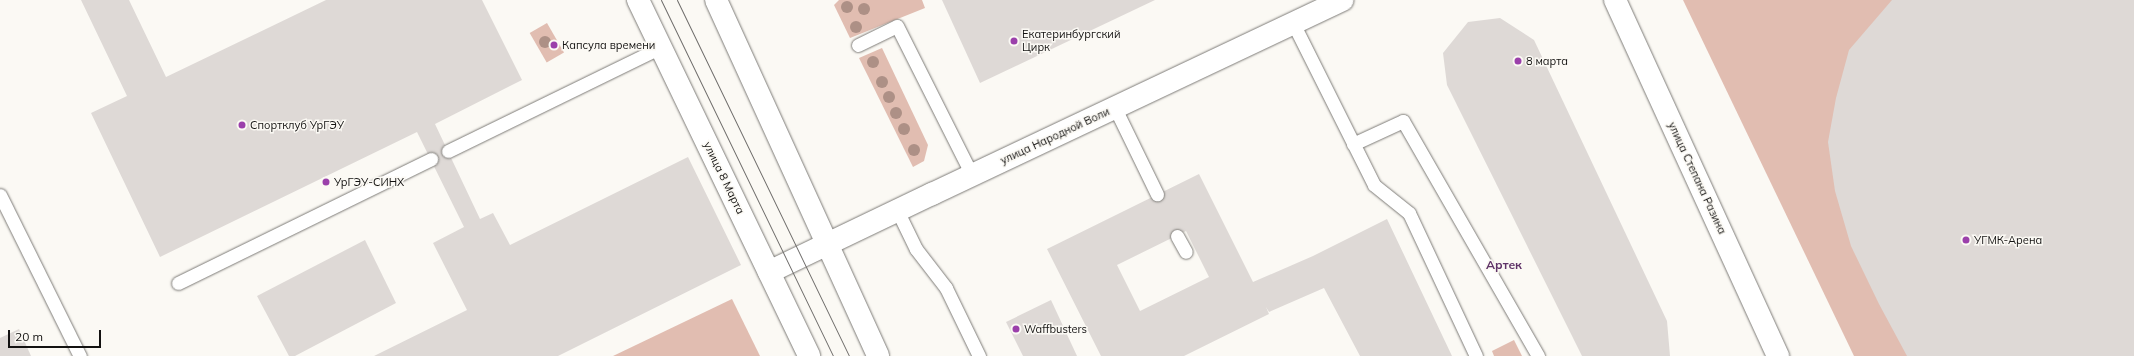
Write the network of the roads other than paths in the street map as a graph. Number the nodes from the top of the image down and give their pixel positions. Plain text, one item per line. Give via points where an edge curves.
1 (638, 0) edge
2 (716, 0) edge
3 (1342, 0) edge
4 (1615, 0) edge
5 (1293, 23) junction
6 (858, 45) dead end
7 (661, 47) junction
8 (1115, 108) junction
9 (1353, 144) junction
10 (448, 151) dead end
11 (431, 159) dead end
12 (972, 175) junction
13 (1157, 194) dead end
14 (0, 195) edge
15 (898, 212) junction
16 (1177, 236) dead end
17 (826, 246) junction
18 (1186, 252) dead end
19 (769, 272) junction
20 (178, 283) dead end
21 (80, 356) edge
22 (809, 356) edge
23 (878, 356) edge
24 (979, 356) edge
25 (1476, 356) edge
26 (1538, 356) edge
27 (1778, 356) edge

1 - 7 street, улица 8 Марта
2 - 17 street
3 - 5 street, улица Народной Воли
4 - 27 street, улица Степана Разина
5 - 8 street, улица Народной Воли
5 - 9 lane
6 - 12 lane via 897,26
7 - 10 lane
7 - 19 street, улица 8 Марта
8 - 12 street, улица Народной Воли
8 - 13 lane
9 - 25 lane via 1374,185 1409,213
9 - 26 lane via 1403,121
11 - 20 lane
12 - 15 street, улица Народной Воли
14 - 21 lane
15 - 17 street, улица Народной Воли
15 - 24 lane via 916,249 946,288
16 - 18 lane
17 - 19 street, улица Народной Воли
17 - 23 street
19 - 22 street, улица 8 Марта

